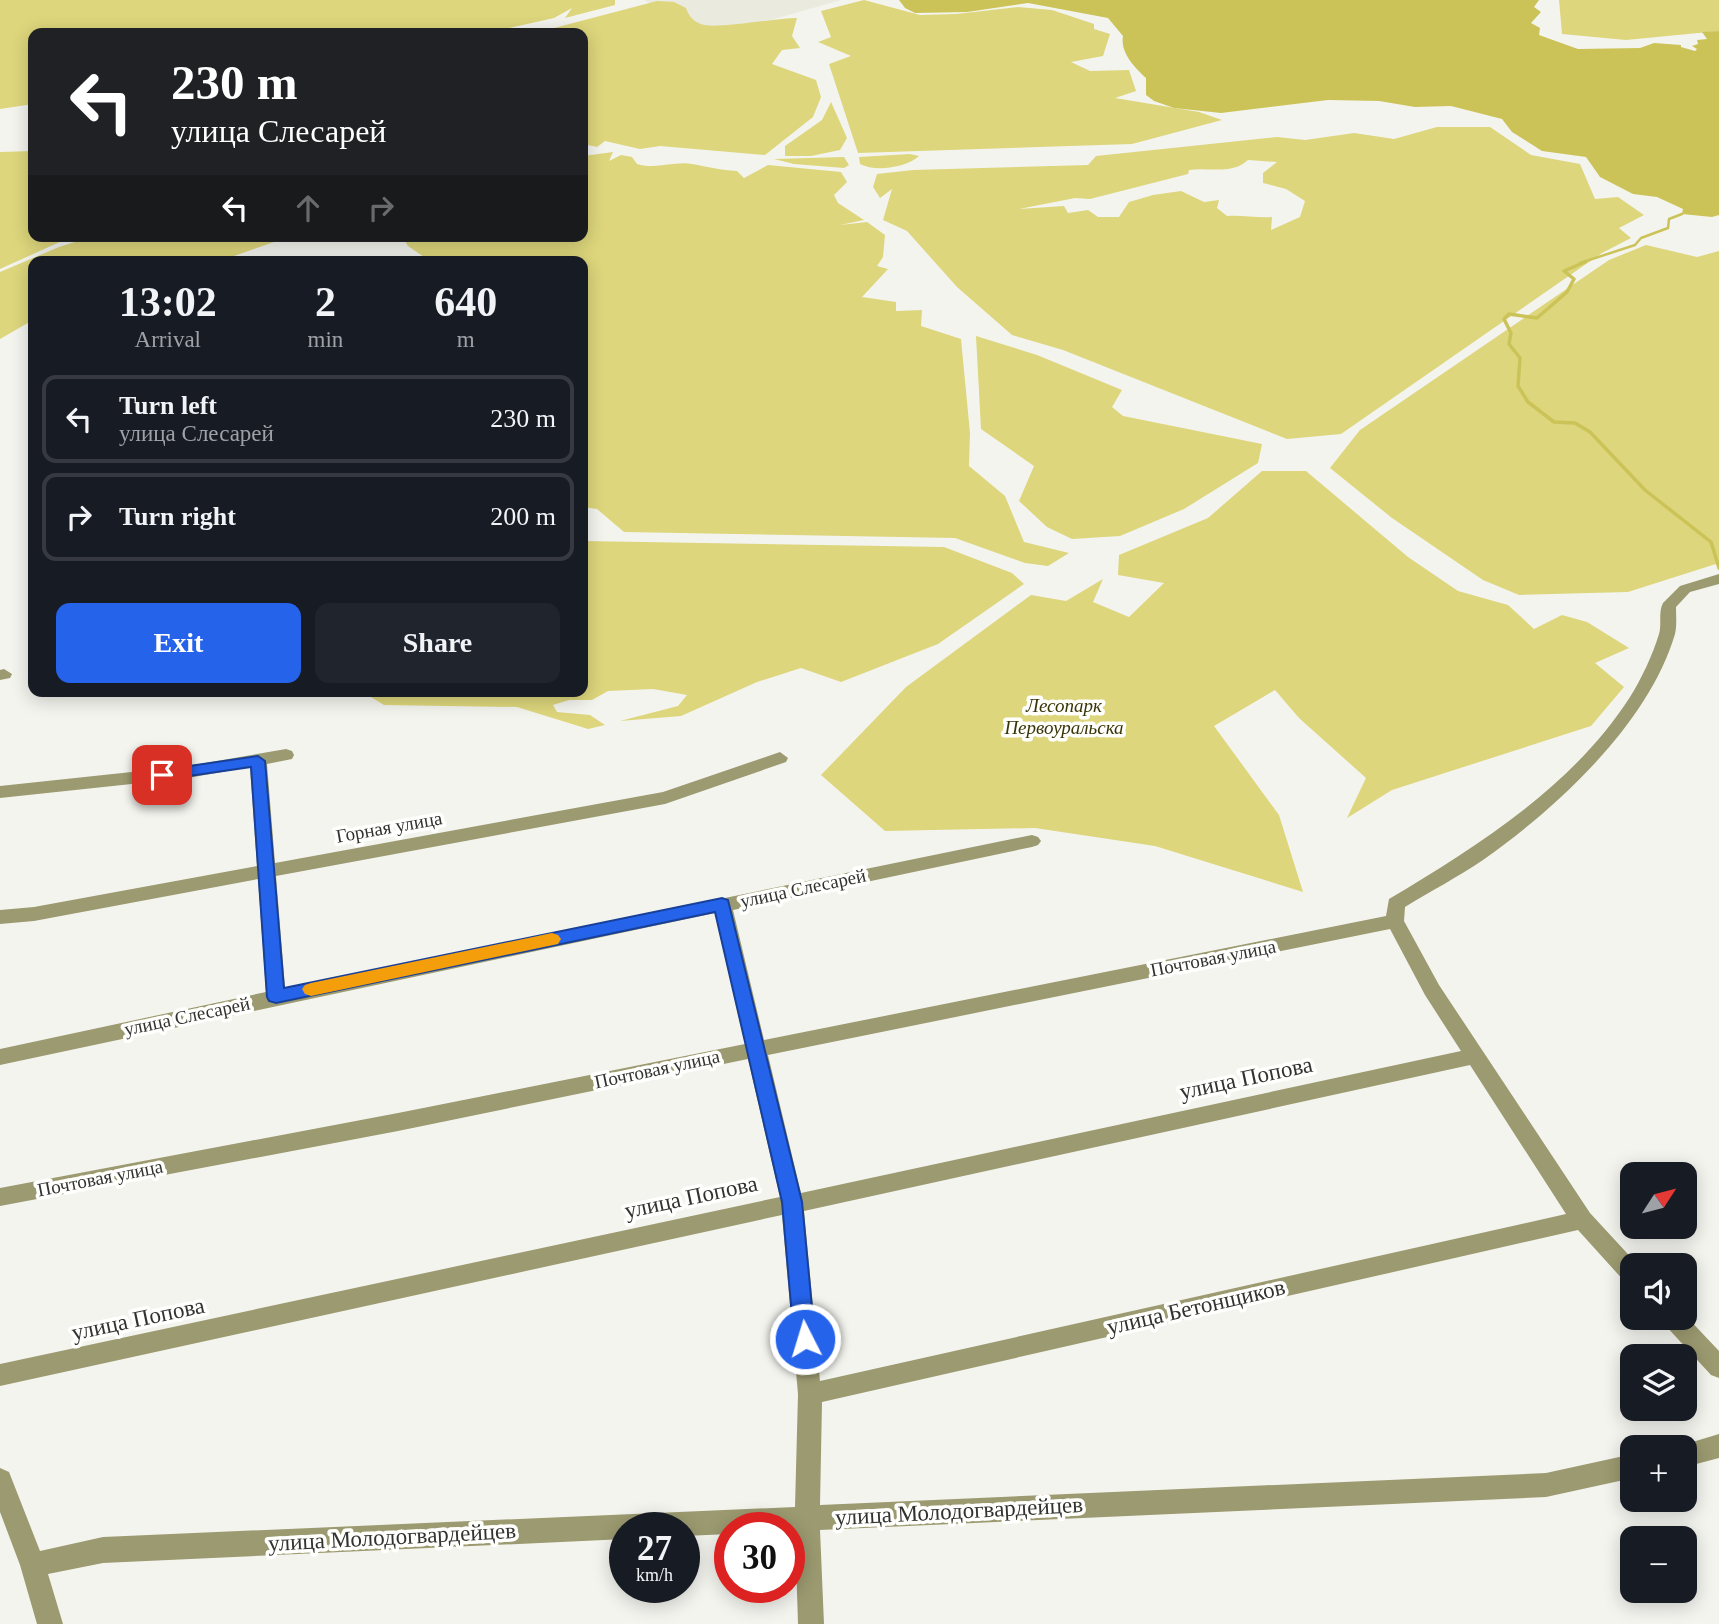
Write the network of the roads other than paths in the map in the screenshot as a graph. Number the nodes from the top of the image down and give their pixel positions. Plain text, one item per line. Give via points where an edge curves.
1 (1719, 579) edge
2 (286, 755) dead end
3 (780, 758) dead end
4 (258, 761) junction
5 (0, 792) edge
6 (1032, 841) dead end
7 (265, 871) junction
8 (722, 904) junction
9 (0, 916) edge
10 (1395, 921) junction
11 (276, 997) junction
12 (758, 1049) junction
13 (1477, 1056) junction
14 (0, 1057) edge
15 (0, 1197) edge
16 (792, 1202) junction
17 (1582, 1220) junction
18 (1620, 1261) edge
19 (1684, 1330) edge
20 (1719, 1367) edge
21 (0, 1375) edge
22 (810, 1394) junction
23 (1719, 1446) edge
24 (1697, 1452) edge
25 (1620, 1469) edge
26 (0, 1480) edge
27 (807, 1518) junction
28 (33, 1565) junction
29 (50, 1624) edge
30 (811, 1624) edge

1 - 10 street via 1685,589 1668,606 1668,632 1638,698 1569,780 1478,855 1396,904
2 - 4 street
3 - 7 street, Горная улица via 665,798
4 - 5 street
4 - 7 street
6 - 8 street, улица Слесарей
7 - 9 street, Горная улица via 34,914
7 - 11 street
8 - 11 street, улица Слесарей
8 - 12 street
10 - 12 street, Почтовая улица
10 - 13 street via 1432,990
11 - 14 street, улица Слесарей
12 - 15 street, Почтовая улица
12 - 16 street
13 - 16 street, улица Попова
13 - 17 street
16 - 21 street, улица Попова
16 - 22 street
17 - 18 street
17 - 22 street, улица Бетонщиков
19 - 20 street
22 - 27 street
23 - 24 street
25 - 27 street, улица Молодогвардейцев via 1546,1485
26 - 28 street
27 - 28 street, улица Молодогвардейцев via 103,1550
27 - 30 street
28 - 29 street

